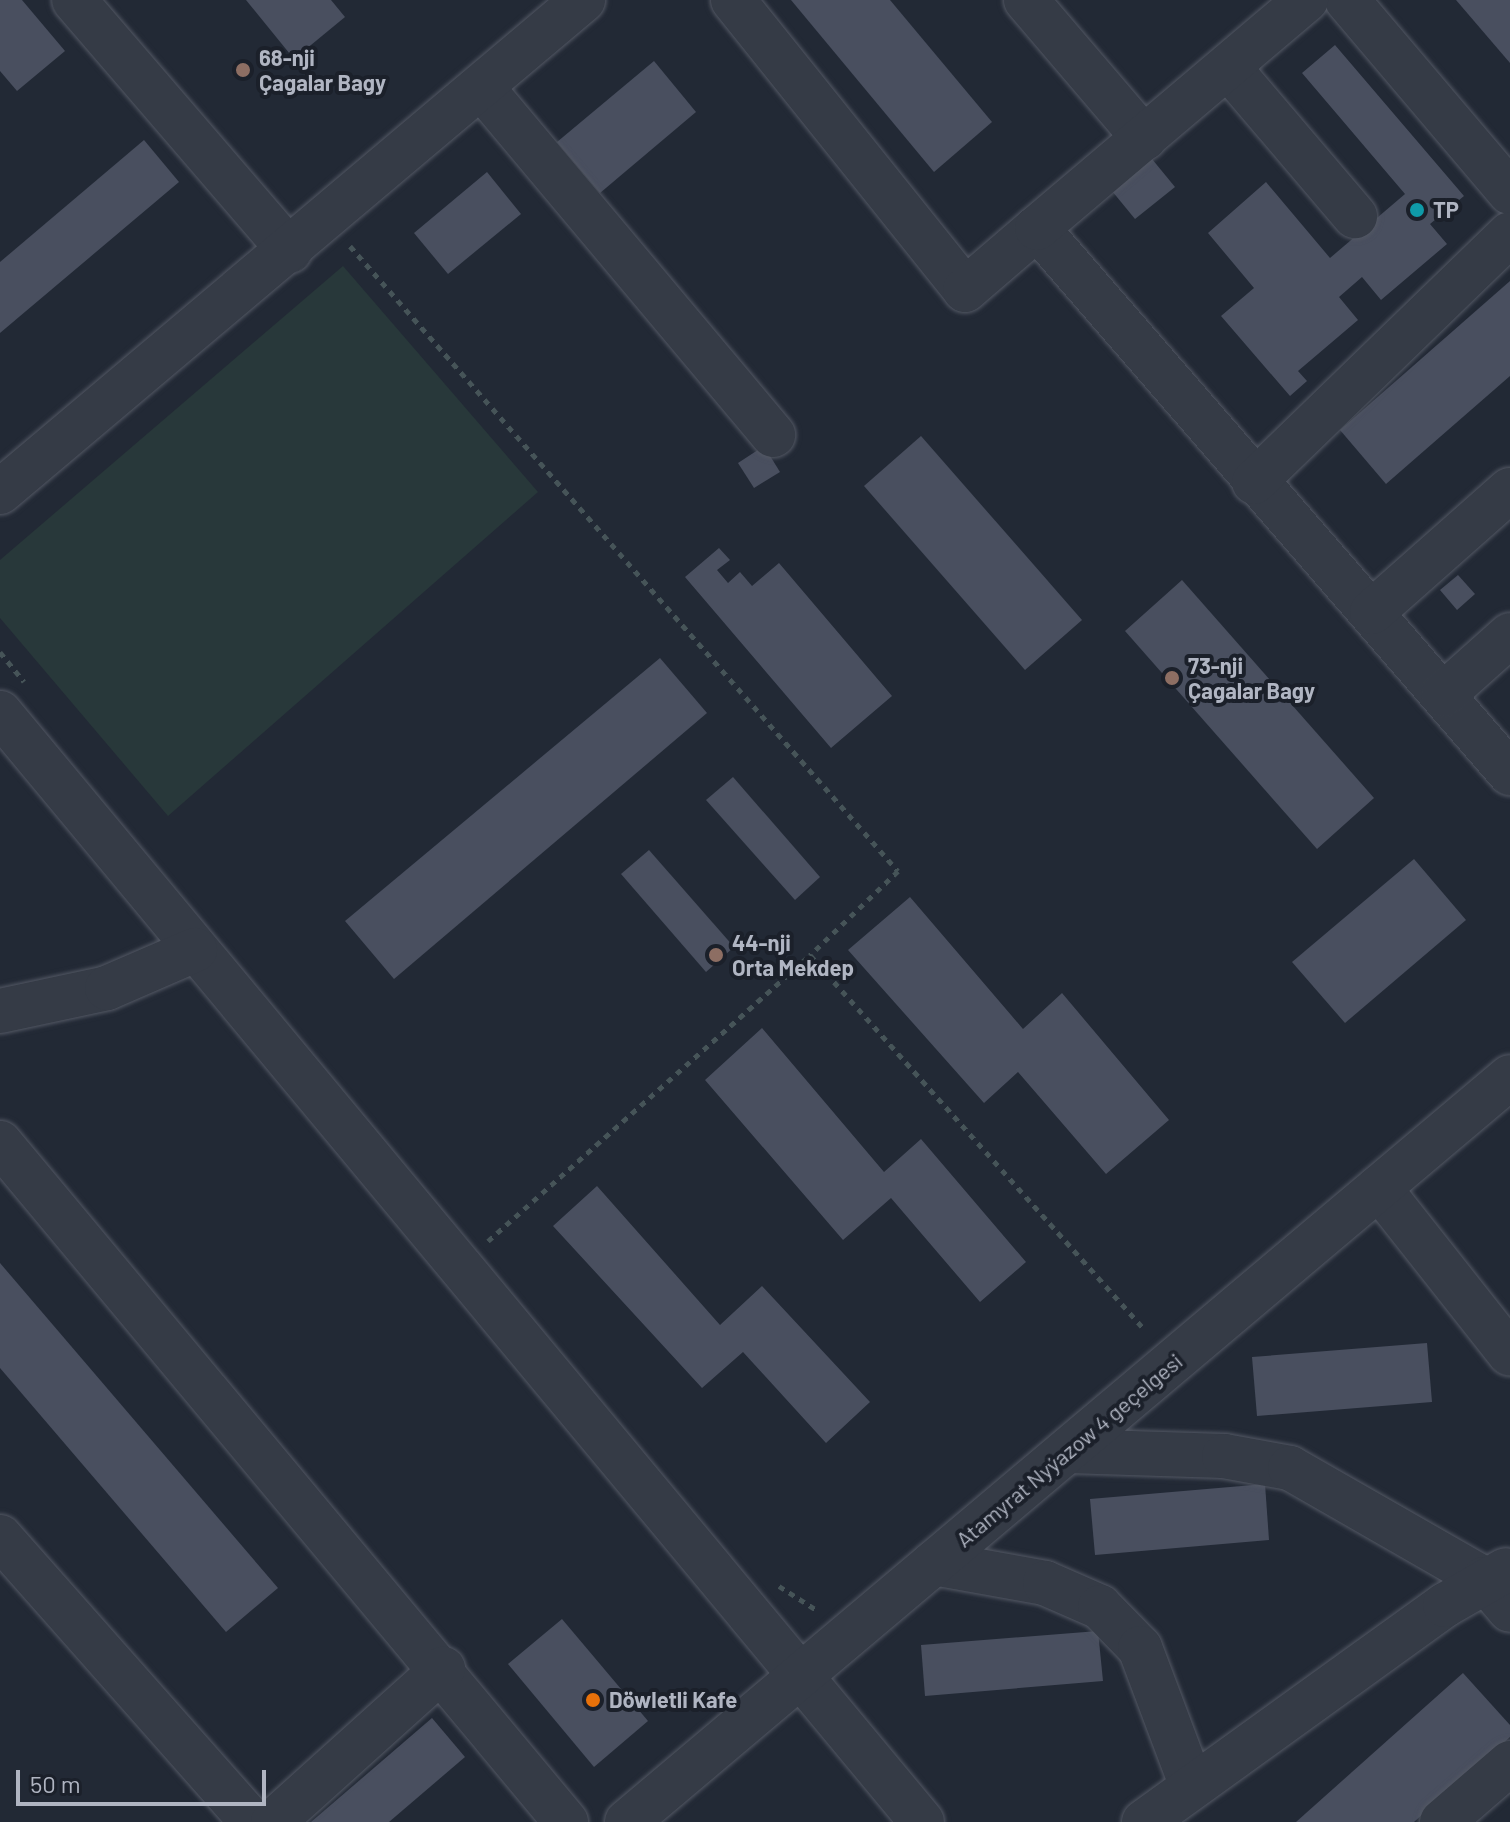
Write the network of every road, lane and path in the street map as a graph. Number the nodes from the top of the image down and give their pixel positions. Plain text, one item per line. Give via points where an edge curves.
1 (74, 0) edge
2 (583, 0) edge
3 (733, 0) edge
4 (1026, 0) edge
5 (1306, 0) edge
6 (1347, 0) edge
7 (1228, 67) junction
8 (482, 88) junction
9 (1144, 138) junction
10 (1510, 192) edge
11 (1355, 216) dead end
12 (327, 220) junction
13 (1037, 228) junction
14 (1510, 234) edge
15 (290, 251) junction
16 (773, 435) dead end
17 (1254, 482) junction
18 (1510, 490) edge
19 (0, 492) edge
20 (1372, 612) junction
21 (1510, 635) edge
22 (1443, 695) junction
23 (0, 713) edge
24 (1510, 773) edge
25 (195, 950) junction
26 (810, 955) junction
27 (0, 1011) edge
28 (1510, 1077) edge
29 (0, 1143) edge
30 (1379, 1188) junction
31 (488, 1241) dead end
32 (1144, 1329) dead end
33 (1510, 1354) edge
34 (1068, 1451) junction
35 (0, 1537) edge
36 (934, 1563) junction
37 (1501, 1586) edge
38 (443, 1669) junction
39 (797, 1678) junction
40 (1510, 1763) edge
41 (1167, 1810) edge
42 (252, 1822) edge
43 (273, 1822) edge
44 (566, 1822) edge
45 (627, 1822) edge
46 (922, 1822) edge
47 (1442, 1822) edge

1 - 15 street
2 - 8 street
3 - 13 street via 965,290
4 - 9 street
5 - 7 street
6 - 10 street
7 - 9 street
7 - 11 street
8 - 12 street
8 - 16 street
9 - 13 street
12 - 15 street
12 - 26 path via 898,871
13 - 17 street
14 - 17 street
15 - 19 street
17 - 20 street
18 - 20 street
20 - 22 street
21 - 22 street
22 - 24 street
23 - 25 street
25 - 27 street via 107,988
25 - 39 street
26 - 31 path
26 - 32 path
28 - 30 street, Atamyrat Nyýazow 4 geçelgesi
29 - 38 street
30 - 33 street
30 - 34 street, Atamyrat Nyýazow 4 geçelgesi
34 - 36 street, Atamyrat Nyýazow 4 geçelgesi
34 - 37 street via 1224,1456 1290,1468
35 - 42 street
36 - 39 street, Atamyrat Nyýazow 4 geçelgesi
36 - 41 street via 1045,1583 1100,1607 1140,1648
37 - 41 street
38 - 43 street
38 - 44 street
39 - 45 street, Atamyrat Nyýazow 4 geçelgesi
39 - 46 street
40 - 47 street

